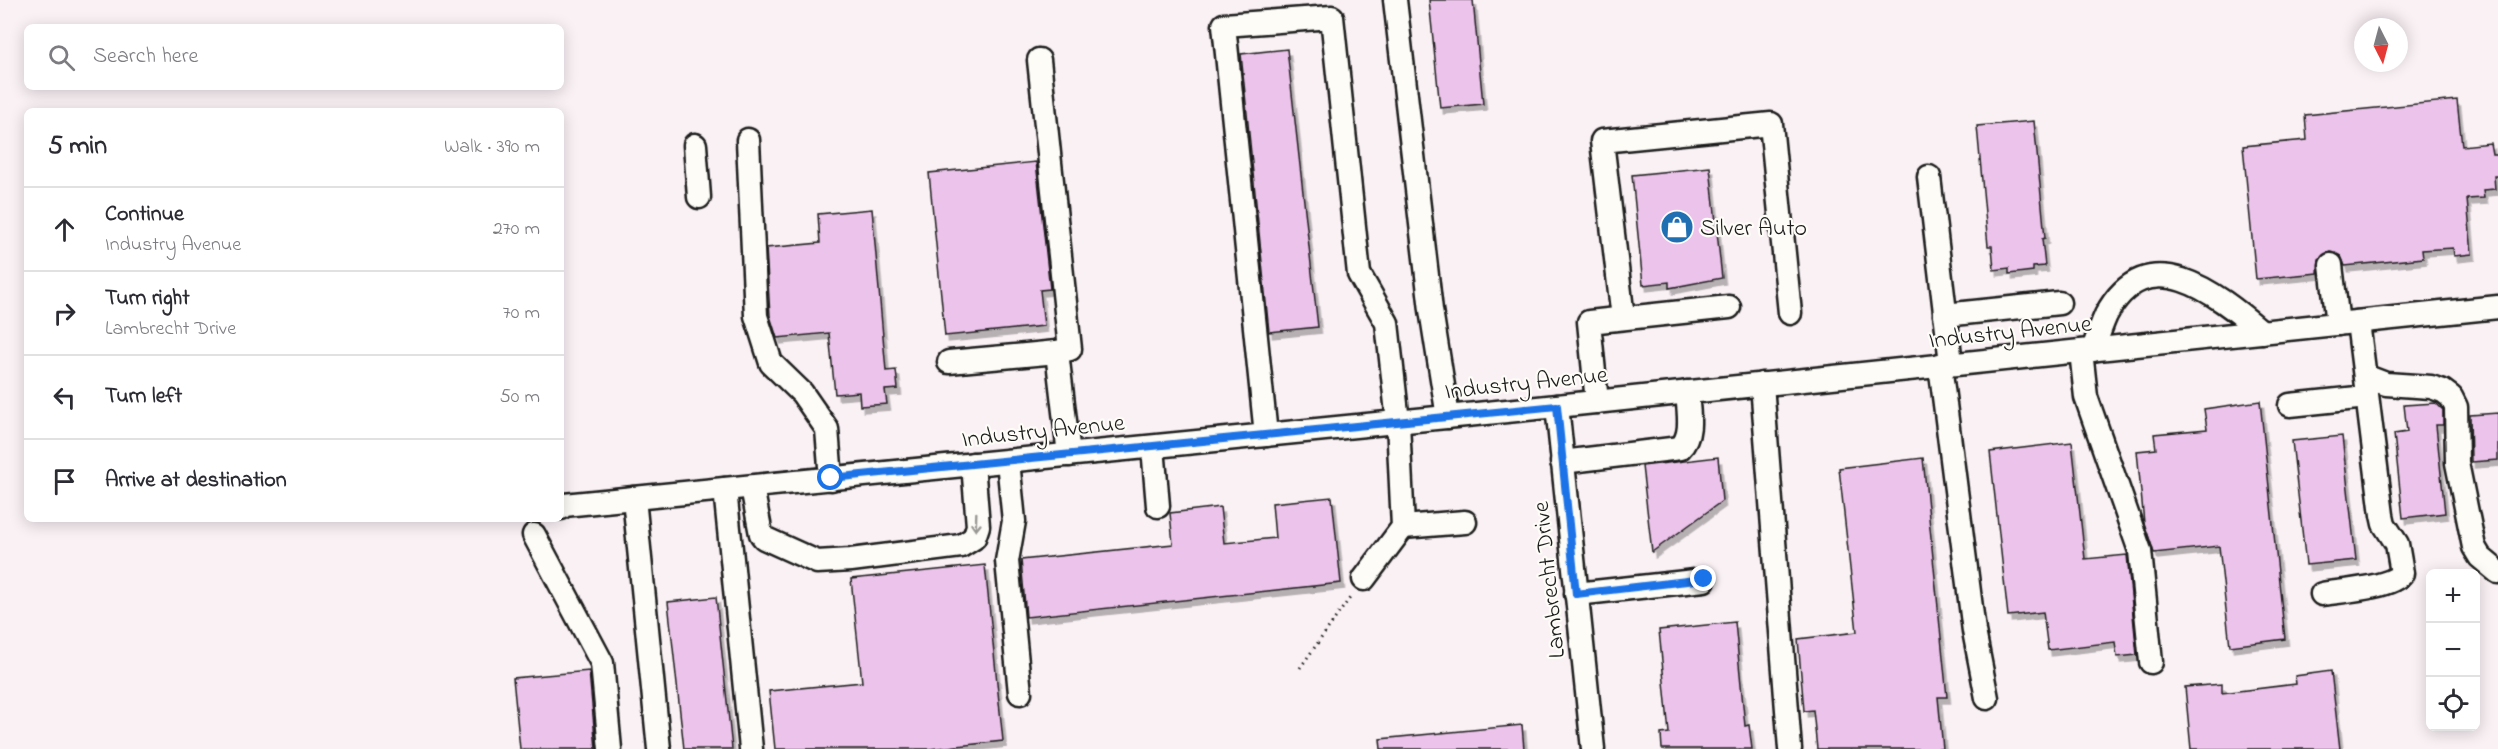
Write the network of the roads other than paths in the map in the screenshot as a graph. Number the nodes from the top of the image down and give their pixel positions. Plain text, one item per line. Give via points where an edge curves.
1 (1395, 0) edge
2 (1039, 60) dead end
3 (748, 140) dead end
4 (695, 145) dead end
5 (1929, 177) dead end
6 (699, 197) dead end
7 (2331, 265) dead end
8 (2059, 303) dead end
9 (1729, 307) dead end
10 (2498, 307) edge
11 (1790, 313) dead end
12 (1945, 315) junction
13 (1623, 318) junction
14 (2348, 323) junction
15 (2262, 332) junction
16 (2087, 350) junction
17 (1057, 352) junction
18 (949, 362) dead end
19 (1945, 364) junction
20 (1762, 384) junction
21 (2366, 386) junction
22 (1687, 392) junction
23 (1597, 402) junction
24 (2290, 405) dead end
25 (1557, 406) junction
26 (1448, 417) junction
27 (1398, 422) junction
28 (1266, 435) junction
29 (1153, 447) junction
30 (1069, 455) junction
31 (1008, 461) junction
32 (1562, 462) junction
33 (972, 464) junction
34 (831, 478) junction
35 (752, 487) junction
36 (725, 489) junction
37 (634, 498) junction
38 (564, 506) edge
39 (1158, 506) dead end
40 (1465, 522) dead end
41 (1403, 527) junction
42 (536, 533) edge
43 (2498, 572) edge
44 (1364, 579) road end
45 (1704, 579) dead end
46 (1576, 594) junction
47 (2322, 594) dead end
48 (2151, 662) dead end
49 (1020, 693) dead end
50 (1987, 698) dead end
51 (610, 749) edge
52 (659, 749) edge
53 (751, 749) edge
54 (1593, 749) edge
55 (1790, 749) edge

1 - 26 street via 1431,310
2 - 17 street via 1070,349
3 - 34 street via 756,316 771,363 802,393 827,429
4 - 6 street
5 - 12 street
7 - 14 street
8 - 12 street
9 - 13 street
10 - 14 street, Industry Avenue
11 - 13 street via 1770,124 1602,141
12 - 19 street
13 - 23 street via 1589,322
14 - 15 street, Industry Avenue
14 - 21 street
15 - 16 street, Industry Avenue
15 - 16 street via 2228,304 2199,287 2176,277 2157,275 2137,281 2121,295
16 - 19 street, Industry Avenue
16 - 48 street via 2086,397 2140,550
17 - 18 street
17 - 30 street
19 - 20 street, Industry Avenue
19 - 50 street via 1974,631
20 - 22 street, Industry Avenue
20 - 55 street
21 - 24 street
21 - 43 street via 2432,387 2451,397 2456,407 2457,463 2474,547
21 - 47 street via 2382,515 2397,544 2402,573 2383,583
22 - 23 street, Industry Avenue
22 - 32 street via 1689,423 1686,442 1680,448
23 - 25 street, Industry Avenue
25 - 26 street, Industry Avenue
25 - 32 street, Lambrecht Drive
26 - 27 street, Industry Avenue
27 - 28 street, Industry Avenue
27 - 28 street via 1388,323 1359,274 1332,17 1224,25
27 - 41 street
28 - 29 street, Industry Avenue
29 - 30 street, Industry Avenue
29 - 39 street
30 - 31 street, Industry Avenue
31 - 33 street, Industry Avenue
31 - 49 street via 1014,521 1008,561
32 - 46 street, Lambrecht Drive
33 - 34 street, Industry Avenue
33 -> 35 street via 978,526 974,538 961,546 851,560 816,562 764,538
34 - 35 street, Industry Avenue
35 - 36 street, Industry Avenue
36 - 37 street, Industry Avenue
36 - 53 street
37 - 38 street, Industry Avenue
37 - 52 street
40 - 41 street
41 - 44 street
42 - 51 street via 602,663
45 - 46 street
46 - 54 street, Lambrecht Drive

